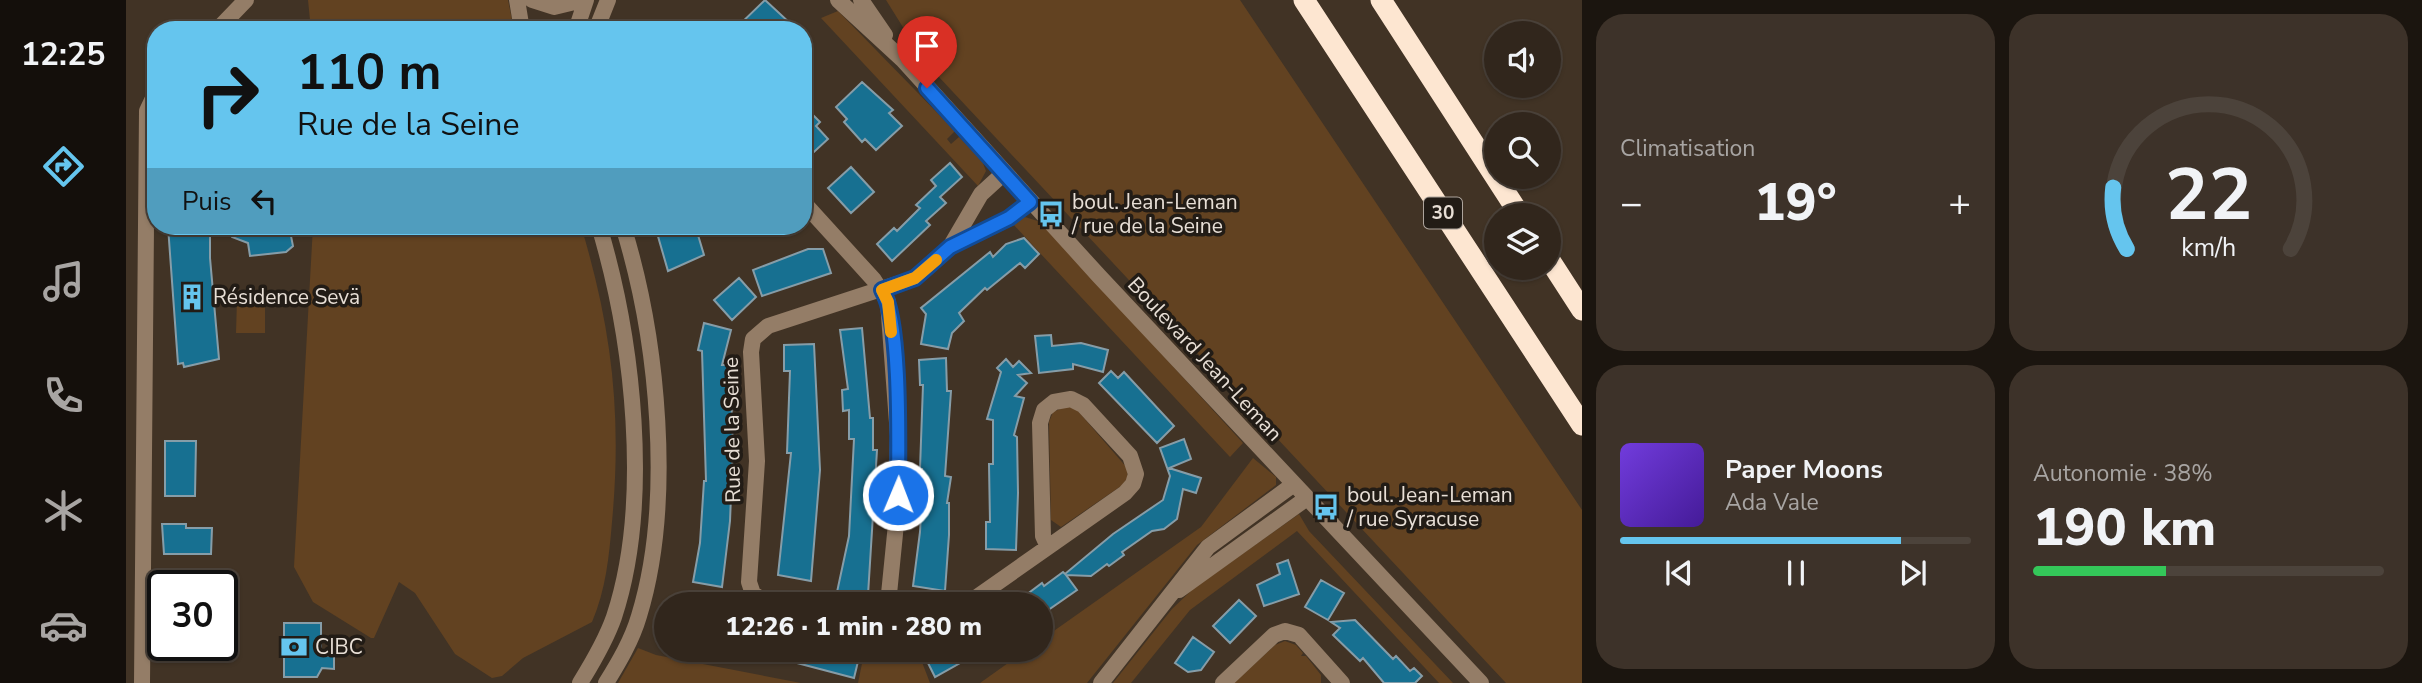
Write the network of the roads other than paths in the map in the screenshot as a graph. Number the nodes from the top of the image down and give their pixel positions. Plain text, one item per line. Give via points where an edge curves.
1 (246, 0) edge
2 (517, 0) edge
3 (532, 0) edge
4 (585, 0) edge
5 (608, 0) edge
6 (838, 0) edge
7 (861, 0) edge
8 (1304, 0) edge
9 (1381, 0) edge
10 (226, 21) edge
11 (520, 21) edge
12 (579, 21) edge
13 (600, 21) edge
14 (902, 60) junction
15 (147, 111) edge
16 (1004, 173) junction
17 (1030, 202) junction
18 (1512, 203) edge
19 (812, 212) edge
20 (601, 235) edge
21 (625, 235) edge
22 (950, 247) junction
23 (1561, 278) edge
24 (882, 290) junction
25 (1582, 310) edge
26 (1582, 425) edge
27 (1294, 484) junction
28 (1307, 498) junction
29 (1048, 547) junction
30 (753, 592) edge
31 (889, 592) edge
32 (984, 592) edge
33 (1169, 597) junction
34 (1340, 682) edge
35 (142, 683) edge
36 (580, 683) edge
37 (606, 683) edge
38 (1101, 683) edge
39 (1223, 683) edge
40 (1480, 683) edge

1 - 10 street
2 - 11 street
3 - 4 street via 554,7
4 - 12 street
5 - 13 street
6 - 14 street, Boulevard Jean-Leman
7 - 14 street, Boulevard Jean-Leman
8 - 26 highway, 30
9 - 18 highway
14 - 16 street, Boulevard Jean-Leman
15 - 35 street
16 - 17 street, Boulevard Jean-Leman
16 - 22 street, Rue de la Seine via 981,194
17 - 22 street, Rue de la Seine via 1009,218
17 - 27 street, Boulevard Jean-Leman
19 - 24 street
20 - 36 street via 626,351 633,422 632,493 619,599 605,638
21 - 37 street via 650,346 656,484 642,607
22 - 24 street, Rue de la Seine via 915,278
23 - 25 highway
24 - 30 street, Rue de la Seine via 768,326 751,345 757,461 749,582
24 - 31 street via 889,310 898,407 898,495
27 - 28 street, Boulevard Jean-Leman
27 - 33 street via 1208,547
28 - 33 street
28 - 40 street, Boulevard Jean-Leman
29 - 29 street via 1125,493 1136,474 1130,456 1083,405 1065,398 1048,405 1040,423 1043,537
29 - 32 street
33 - 38 street
34 - 39 street via 1298,635 1285,631 1273,635

